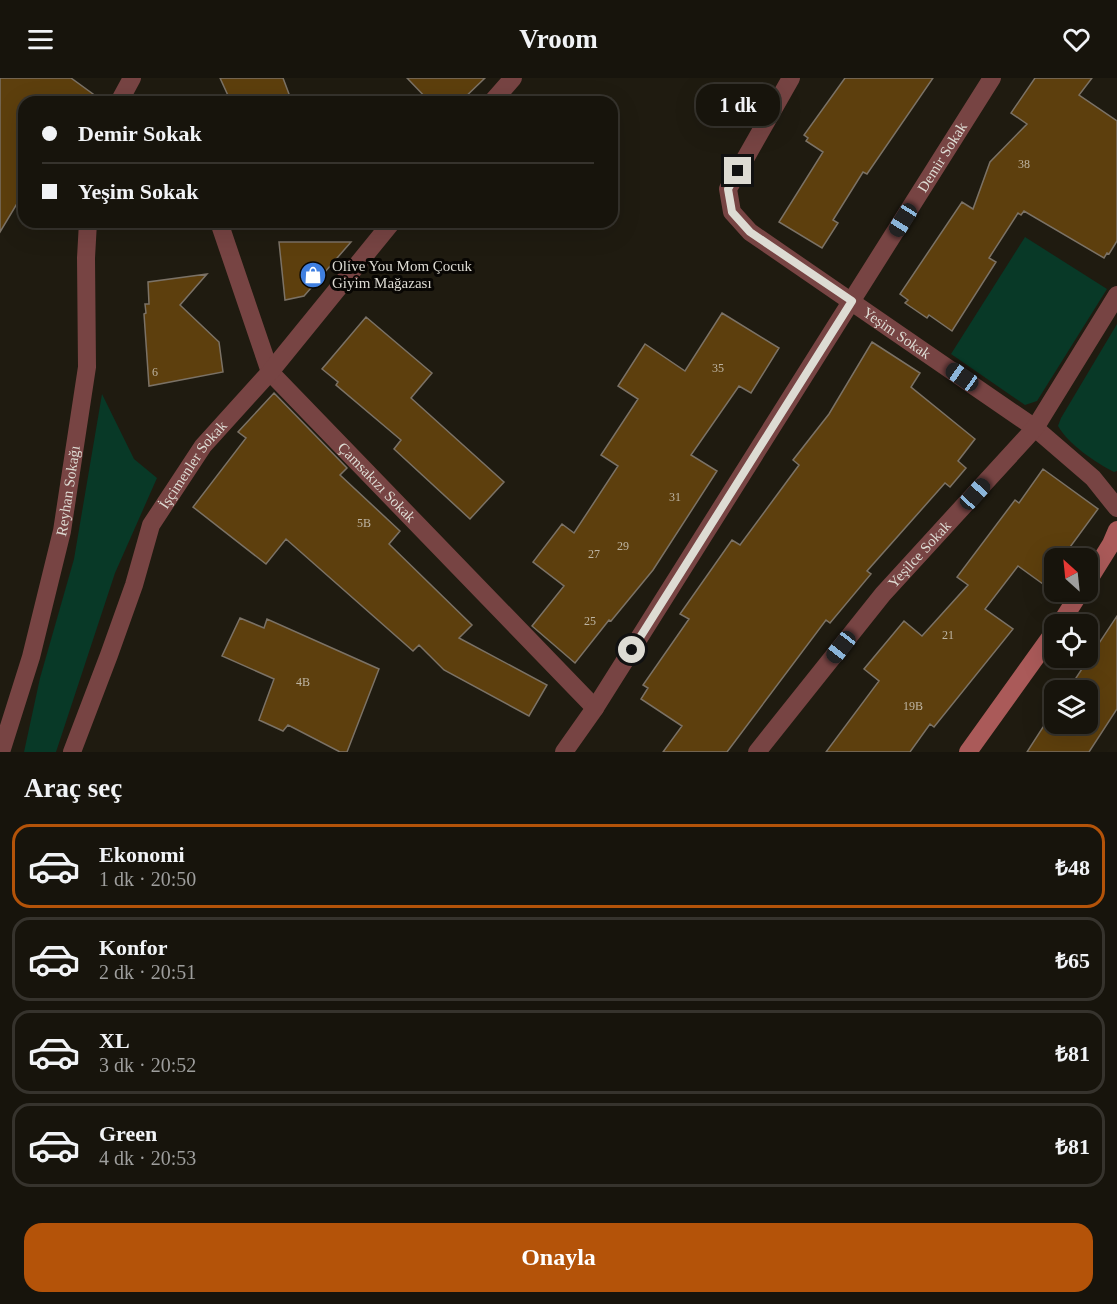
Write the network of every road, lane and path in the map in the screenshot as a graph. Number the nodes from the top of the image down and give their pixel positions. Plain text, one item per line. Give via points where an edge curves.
1 (132, 78) edge
2 (513, 78) edge
3 (791, 78) edge
4 (992, 78) edge
5 (122, 96) edge
6 (497, 96) edge
7 (88, 228) edge
8 (221, 228) edge
9 (387, 228) edge
10 (1117, 295) edge
11 (852, 301) junction
12 (270, 372) junction
13 (1035, 428) junction
14 (1117, 508) edge
15 (1117, 530) edge
16 (1098, 565) edge
17 (1044, 646) edge
18 (595, 708) junction
19 (1, 752) edge
20 (72, 752) edge
21 (564, 752) edge
22 (757, 752) edge
23 (968, 752) edge

1 - 5 street
2 - 6 street
3 - 11 street, Yeşim Sokak via 728,189 732,212 750,232
4 - 11 street, Demir Sokak
7 - 19 street, Reyhan Sokağı via 87,367 62,531 31,657
8 - 12 street, Çamsakızı Sokak
9 - 12 street, İşçimenler Sokak
10 - 13 street, Yeşilce Sokak
11 - 13 street, Yeşim Sokak
11 - 18 street, Demir Sokak
12 - 18 street, Çamsakızı Sokak
12 - 20 street, İşçimenler Sokak via 204,446 151,525 134,585
13 - 14 street, Yeşim Sokak via 1093,478
13 - 22 street, Yeşilce Sokak via 883,594
15 - 16 street
17 - 23 street
18 - 21 street, Demir Sokak

